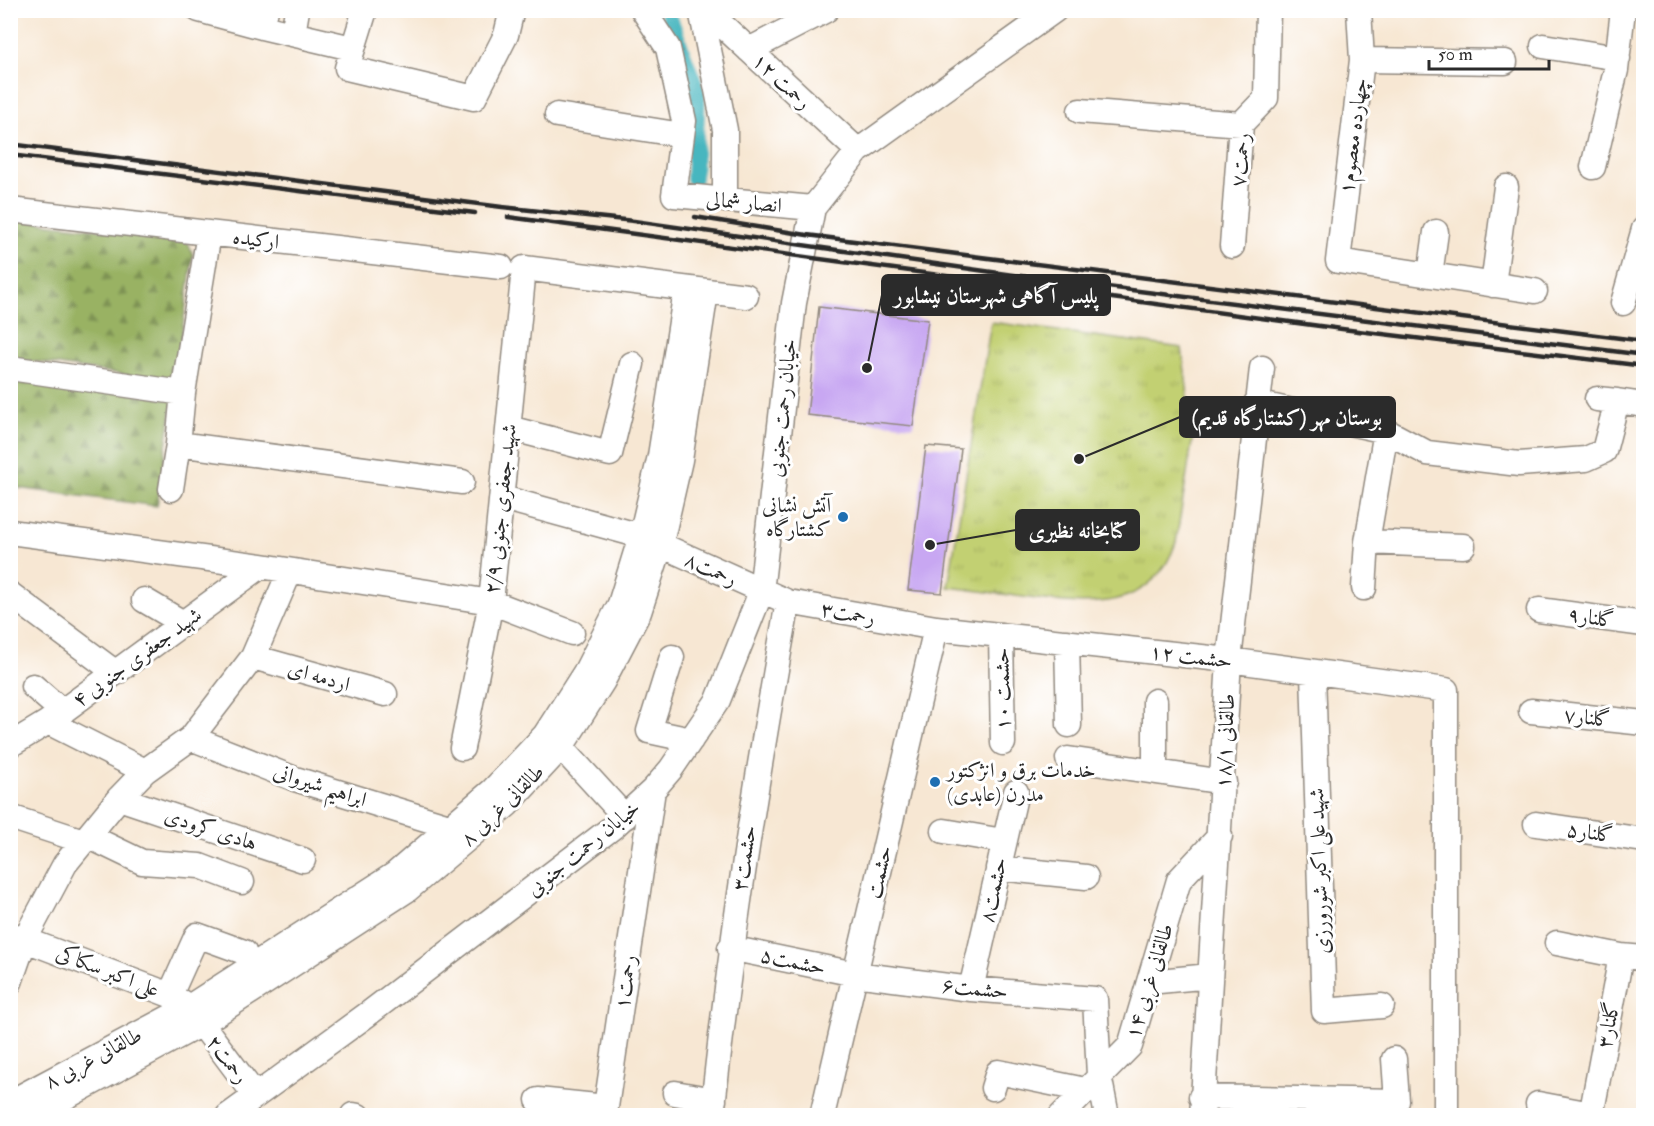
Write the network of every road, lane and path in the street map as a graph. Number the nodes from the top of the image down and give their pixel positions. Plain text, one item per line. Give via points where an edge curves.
1 (199, 10) edge
2 (297, 10) edge
3 (365, 10) edge
4 (512, 10) edge
5 (643, 10) edge
6 (704, 10) edge
7 (826, 10) edge
8 (1055, 10) edge
9 (1268, 10) edge
10 (1359, 10) edge
11 (1623, 10) edge
12 (264, 19) edge
13 (293, 34) junction
14 (1543, 46) dead end
15 (352, 48) junction
16 (749, 50) junction
17 (1618, 58) junction
18 (1362, 60) junction
19 (1505, 62) dead end
20 (1080, 111) dead end
21 (557, 115) dead end
22 (1241, 124) junction
23 (682, 135) junction
24 (858, 151) junction
25 (1593, 167) dead end
26 (1506, 188) dead end
27 (725, 200) junction
28 (813, 208) junction
29 (10, 210) edge
30 (1644, 229) edge
31 (1436, 232) dead end
32 (209, 233) junction
33 (1232, 246) dead end
34 (513, 267) junction
35 (1430, 275) junction
36 (1493, 285) junction
37 (696, 291) junction
38 (1535, 291) dead end
39 (746, 296) dead end
40 (1623, 303) dead end
41 (632, 364) dead end
42 (10, 368) edge
43 (1262, 368) dead end
44 (183, 393) junction
45 (1256, 403) junction
46 (1644, 405) edge
47 (509, 428) junction
48 (1386, 431) junction
49 (178, 444) junction
50 (462, 482) dead end
51 (171, 489) dead end
52 (503, 498) junction
53 (10, 531) edge
54 (651, 542) junction
55 (1367, 542) junction
56 (1463, 546) dead end
57 (261, 566) junction
58 (290, 571) junction
59 (1364, 588) dead end
60 (761, 592) junction
61 (10, 594) edge
62 (144, 600) dead end
63 (491, 602) junction
64 (788, 603) junction
65 (1539, 610) dead end
66 (183, 623) junction
67 (1644, 624) edge
68 (936, 628) junction
69 (572, 633) dead end
70 (1001, 635) junction
71 (1067, 642) junction
72 (253, 657) junction
73 (672, 657) dead end
74 (1229, 660) junction
75 (116, 673) junction
76 (1313, 673) junction
77 (33, 686) dead end
78 (385, 694) dead end
79 (1155, 701) dead end
80 (575, 706) junction
81 (1532, 711) dead end
82 (56, 717) junction
83 (1644, 723) edge
84 (1069, 725) dead end
85 (191, 738) junction
86 (691, 740) junction
87 (1003, 743) dead end
88 (10, 745) edge
89 (561, 747) junction
90 (462, 748) dead end
91 (1068, 759) dead end
92 (145, 771) junction
93 (1155, 771) junction
94 (1224, 782) junction
95 (653, 790) junction
96 (1016, 792) dead end
97 (119, 798) junction
98 (10, 817) edge
99 (625, 817) junction
100 (1536, 824) dead end
101 (452, 827) junction
102 (944, 831) dead end
103 (1220, 836) junction
104 (86, 838) junction
105 (1644, 840) edge
106 (1003, 841) junction
107 (303, 860) dead end
108 (998, 868) junction
109 (1086, 877) dead end
110 (242, 882) dead end
111 (18, 937) edge
112 (1557, 943) dead end
113 (730, 948) junction
114 (244, 952) dead end
115 (1632, 957) edge
116 (855, 974) junction
117 (1210, 976) junction
118 (10, 982) edge
119 (1149, 982) junction
120 (971, 989) junction
121 (1382, 1006) dead end
122 (187, 1009) junction
123 (1394, 1059) dead end
124 (1092, 1083) junction
125 (993, 1088) dead end
126 (675, 1093) dead end
127 (255, 1095) junction
128 (1538, 1104) dead end
129 (10, 1106) edge
130 (548, 1106) edge
131 (1201, 1106) edge
132 (713, 1108) edge
133 (1591, 1115) edge
134 (31, 1116) edge
135 (228, 1116) edge
136 (822, 1116) edge
137 (1061, 1116) edge
138 (1107, 1116) edge
139 (1446, 1116) edge

1 - 12 street
2 - 13 street
3 - 15 street
4 - 15 street via 506,35 474,98 347,68
5 - 23 street via 668,48 684,121
6 - 16 street, رحمت ۱۲
6 - 27 street via 725,130
7 - 16 street
8 - 24 street, خیابان رحمت جنوبی
9 - 22 street, رحمت۷ via 1266,98
10 - 18 street, چهارده معصوم۱
11 - 17 street
12 - 13 street
13 - 15 street
14 - 17 street
16 - 24 street, رحمت ۱۲
17 - 25 street
18 - 19 street
18 - 35 street, چهارده معصوم۱ via 1338,261
20 - 22 street
21 - 23 street
22 - 33 street, رحمت۷
23 - 27 street, انصار شمالی via 674,195
24 - 28 street, خیابان رحمت جنوبی
26 - 36 street
27 - 28 street, انصار شمالی
28 - 60 street, خیابان رحمت جنوبی via 794,303
29 - 32 street, ارکیده
30 - 40 street
31 - 35 street
32 - 34 street, ارکیده
32 - 44 street
34 - 37 street, ارکیده
34 - 47 street, شهید جعفری جنوبی ۲/۹
35 - 36 street
36 - 38 street
37 - 39 street, ارکیده
37 - 54 street, طالقانی غربی ۸ via 660,456
41 - 47 street via 610,454
42 - 44 street
43 - 45 street, طالقانی ۱۸/۱
44 - 49 street
45 - 48 street
45 - 74 street, طالقانی ۱۸/۱
46 - 48 street via 1607,400 1604,451 1586,459 1519,464 1427,453
47 - 52 street, شهید جعفری جنوبی ۲/۹
48 - 55 street
49 - 50 street
49 - 51 street
52 - 54 street, رحمت۸
52 - 63 street, شهید جعفری جنوبی ۲/۹
53 - 57 street
54 - 60 street, رحمت۸
54 - 80 street, طالقانی غربی ۸ via 639,612 603,681
55 - 56 street
55 - 59 street
57 - 58 street
57 - 66 street, شهید جعفری جنوبی ۴
58 - 63 street
58 - 72 street
60 - 64 street, رحمت۳
60 - 86 street, خیابان رحمت جنوبی via 718,700
61 - 75 street
62 - 66 street
63 - 69 street
63 - 90 street, شهید جعفری جنوبی ۲/۹
64 - 68 street, رحمت۳
64 - 113 street, حشمت۳
65 - 67 street, گلنار۹
66 - 75 street, شهید جعفری جنوبی ۴
68 - 70 street, حشمت ۱۲
68 - 116 street, حشمت
70 - 71 street, حشمت ۱۲
70 - 87 street, حشمت ۱۰
71 - 74 street, حشمت ۱۲
71 - 84 street
72 - 78 street, اردمه ای
72 - 85 street
73 - 86 street via 649,731
74 - 76 street, حشمت ۱۲
74 - 94 street, طالقانی ۱۸/۱
75 - 82 street, شهید جعفری جنوبی ۴
76 - 121 street, شهید علی اکبر شورورزی via 1324,1011
76 - 139 street, حشمت ۱۲ via 1446,690
77 - 82 street
79 - 93 street
80 - 89 street, طالقانی غربی ۸
80 - 101 street, طالقانی غربی ۸
81 - 83 street, گلنار۷
82 - 88 street, شهید جعفری جنوبی ۴
82 - 92 street
85 - 92 street
85 - 101 street, ابراهیم شیروانی via 295,779
86 - 95 street, خیابان رحمت جنوبی
89 - 99 street
89 - 122 street, طالقانی غربی ۸ via 507,805 407,890
91 - 93 street
92 - 97 street
93 - 94 street
94 - 103 street, طالقانی ۱۸/۱
95 - 99 street, خیابان رحمت جنوبی
95 - 130 street, رحمت۱ via 606,1107
96 - 106 street, حشمت۸
97 - 104 street
97 - 107 street, هادی کرودی
98 - 104 street
99 - 127 street, خیابان رحمت جنوبی via 368,1014
100 - 105 street, گلنار۵
101 - 122 street, طالقانی غربی ۸ via 395,874
102 - 106 street
103 - 117 street, طالقانی ۱۸/۱
103 - 119 street, طالقانی غربی ۱۴ via 1179,880
104 - 110 street via 141,862 200,866
104 - 111 street
106 - 108 street, حشمت۸
108 - 109 street
108 - 120 street, حشمت۸
111 - 118 street
111 - 122 street, علی اکبر سکاکی
112 - 115 street
113 - 116 street, حشمت۵
113 - 132 street, حشمت۳
114 - 122 street via 197,935
115 - 133 street, گلنار۳
116 - 120 street, حشمت۶
116 - 136 street, حشمت
117 - 119 street
117 - 131 street, طالقانی ۱۸/۱
119 - 124 street, طالقانی غربی ۱۴ via 1130,1046
120 - 124 street, حشمت۶ via 1095,999
122 - 127 street, رحمت۲
122 - 129 street, طالقانی غربی ۸ via 22,1096
122 - 134 street, طالقانی غربی ۸
123 - 131 street via 1396,1101
124 - 125 street via 998,1072
124 - 137 street, طالقانی غربی ۱۴
124 - 138 street
126 - 132 street
127 - 135 street, خیابان رحمت جنوبی
128 - 133 street

